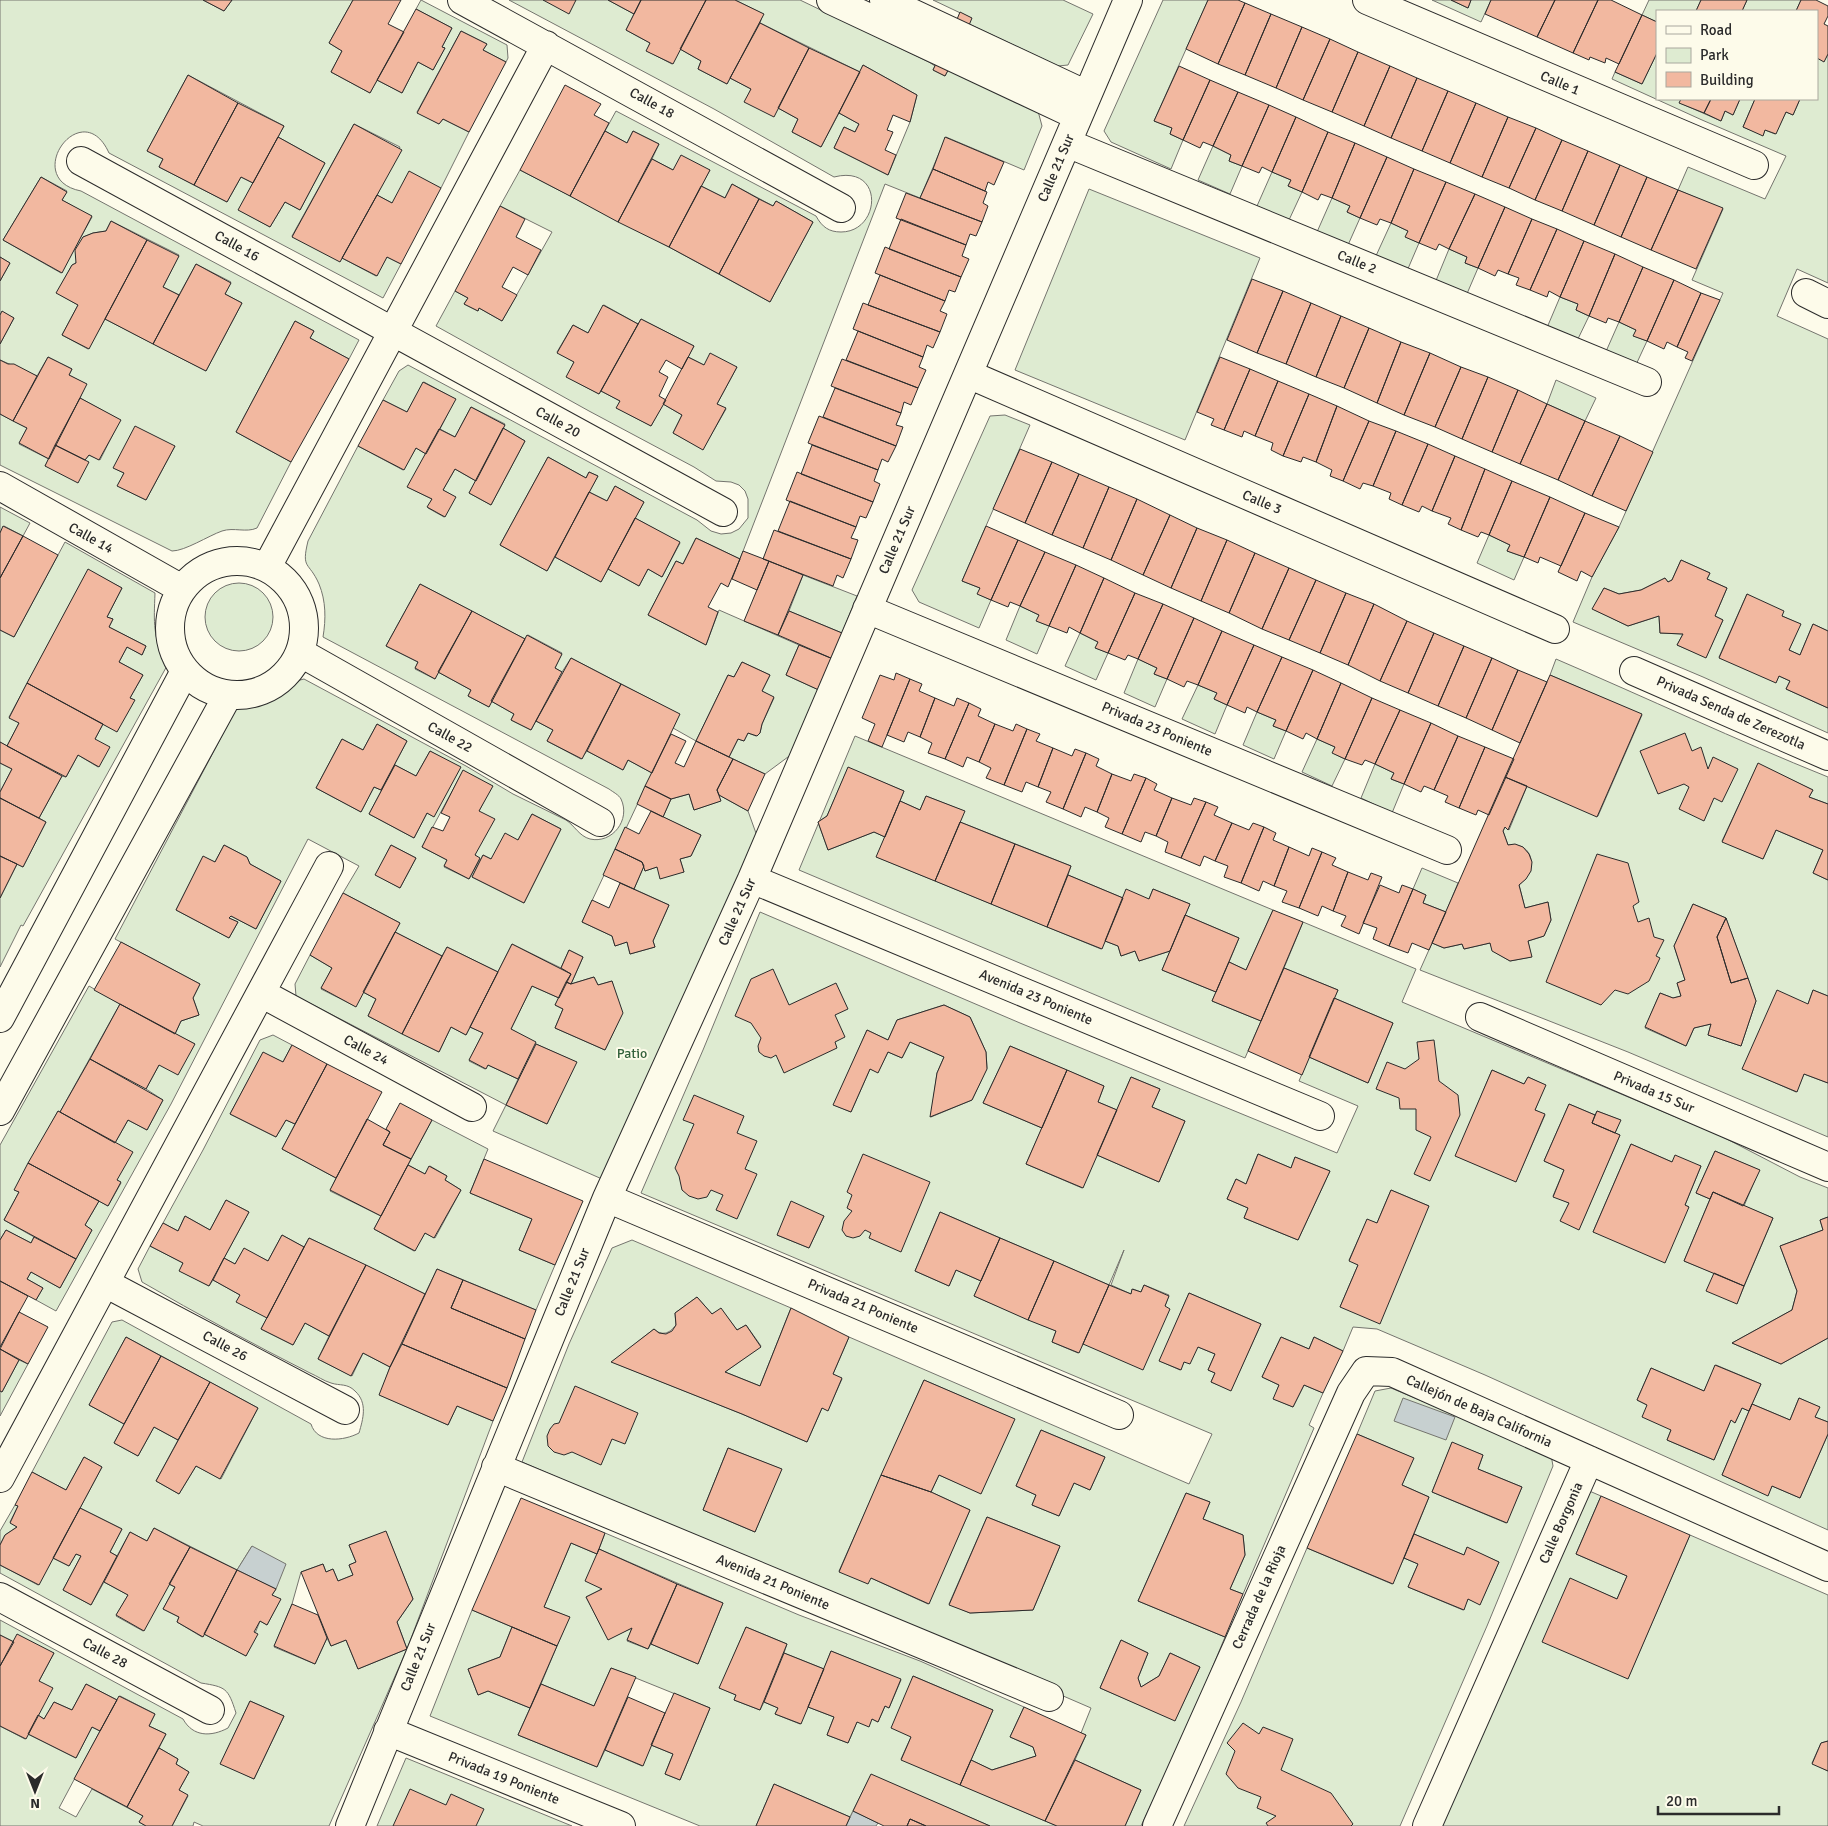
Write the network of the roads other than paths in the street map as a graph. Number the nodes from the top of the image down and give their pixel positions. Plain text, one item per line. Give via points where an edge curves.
1 (462, 0) edge
2 (831, 0) edge
3 (884, 0) edge
4 (1128, 0) edge
5 (1367, 0) edge
6 (546, 45) junction
7 (1082, 106) junction
8 (1066, 143) junction
9 (81, 161) dead end
10 (1754, 165) dead end
11 (841, 208) dead end
12 (393, 332) junction
13 (968, 374) junction
14 (1647, 382) dead end
15 (0, 486) edge
16 (723, 512) dead end
17 (267, 567) junction
18 (182, 589) junction
19 (867, 608) junction
20 (1555, 629) dead end
21 (300, 653) junction
22 (185, 671) junction
23 (1634, 671) dead end
24 (228, 695) junction
25 (1828, 756) edge
26 (600, 822) dead end
27 (1447, 850) dead end
28 (329, 866) dead end
29 (752, 879) junction
30 (261, 993) junction
31 (1480, 1017) dead end
32 (0, 1018) edge
33 (472, 1107) dead end
34 (0, 1111) edge
35 (1320, 1116) dead end
36 (1828, 1167) edge
37 (607, 1198) junction
38 (105, 1283) junction
39 (1366, 1371) joint
40 (345, 1410) dead end
41 (1119, 1415) dead end
42 (1588, 1460) junction
43 (496, 1467) junction
44 (0, 1478) edge
45 (1828, 1567) edge
46 (0, 1597) edge
47 (1049, 1697) dead end
48 (210, 1710) dead end
49 (388, 1731) junction
50 (350, 1826) edge
51 (620, 1826) edge
52 (1156, 1826) edge
53 (1427, 1826) edge

1 - 6 street, Calle 18
2 - 7 street
3 - 7 street
4 - 7 street, Calle 21 Sur
5 - 10 street, Calle 1
6 - 11 street, Calle 18
6 - 12 street
7 - 8 street, Calle 21 Sur
8 - 13 street, Calle 21 Sur
8 - 14 street, Calle 2
9 - 12 street, Calle 16
12 - 16 street, Calle 20
12 - 17 street
13 - 19 street, Calle 21 Sur
13 - 20 street, Calle 3
15 - 18 street, Calle 14
17 - 18 street via 230,561 212,566
17 - 21 street via 284,579 297,595 304,613 305,633
18 - 22 street via 172,609 170,631 174,652
19 - 27 street, Privada 23 Poniente
19 - 29 street, Calle 21 Sur
21 - 24 street via 289,672 272,687 250,694
21 - 26 street, Calle 22
22 - 24 street via 197,683
22 - 32 street
23 - 25 street, Privada Senda de Zerezotla
24 - 34 street
28 - 30 street
29 - 35 street, Avenida 23 Poniente
29 - 37 street, Calle 21 Sur
30 - 33 street, Calle 24
30 - 38 street
31 - 36 street, Privada 15 Sur
37 - 41 street, Privada 21 Poniente
37 - 43 street, Calle 21 Sur
38 - 40 street, Calle 26
38 - 44 street
39 - 42 street, Callejón de Baja California via 1392,1372
39 - 52 street, Cerrada de la Rioja via 1351,1393
42 - 45 street
42 - 53 street, Calle Borgonia
43 - 47 street, Avenida 21 Poniente
43 - 49 street, Calle 21 Sur
46 - 48 street, Calle 28
49 - 50 street, Calle 21 Sur
49 - 51 street, Privada 19 Poniente

